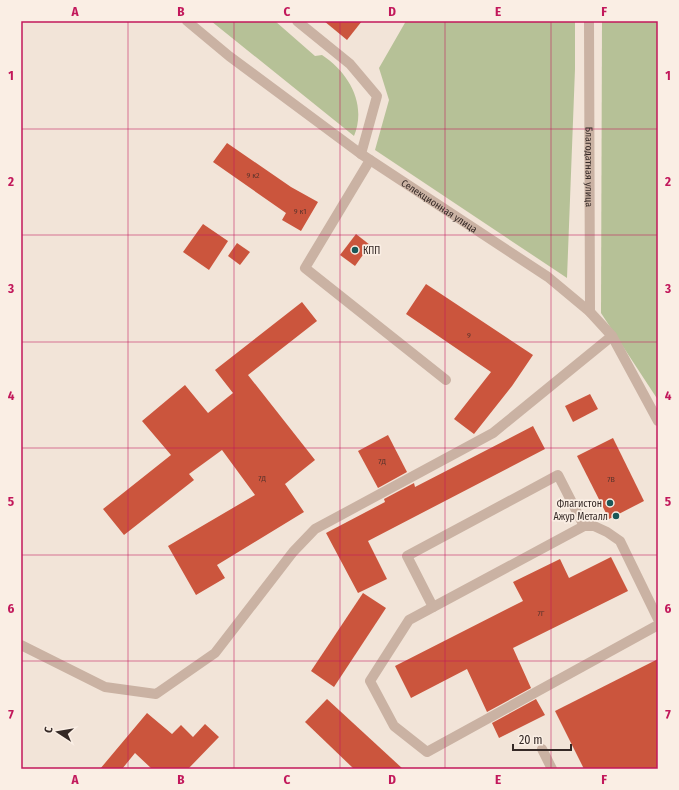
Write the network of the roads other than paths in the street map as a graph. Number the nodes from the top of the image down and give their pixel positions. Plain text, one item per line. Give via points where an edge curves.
1 (187, 21) edge
2 (297, 21) edge
3 (589, 21) edge
4 (365, 157) junction
5 (590, 312) junction
6 (612, 336) junction
7 (446, 380) dead end
8 (658, 421) edge
9 (584, 526) junction
10 (433, 607) junction
11 (658, 619) edge
12 (658, 624) edge
13 (21, 645) edge
14 (542, 748) dead end
15 (552, 769) edge

1 - 4 street, Селекционная улица via 229,56
2 - 4 street via 350,64 377,96
3 - 5 street, Благодатная улица
4 - 5 street, Селекционная улица via 548,277
4 - 7 street via 305,268
5 - 6 street, Селекционная улица
6 - 8 street, Селекционная улица
6 - 13 street via 493,433 314,529 293,552 215,653 156,694 105,687
9 - 10 street
9 - 10 street via 558,475 407,556
9 - 11 street via 594,526 620,541
10 - 12 street via 409,620 370,680 394,726 427,752
14 - 15 street

